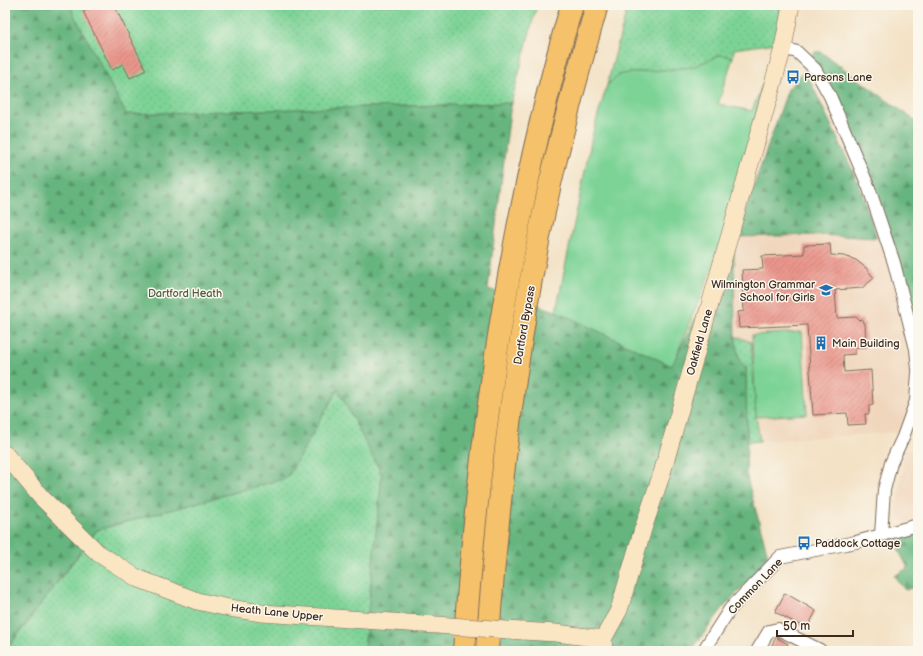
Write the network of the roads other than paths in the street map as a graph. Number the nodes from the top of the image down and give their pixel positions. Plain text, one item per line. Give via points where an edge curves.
1 (572, 5) edge
2 (597, 5) edge
3 (790, 5) edge
4 (783, 48) junction
5 (918, 369) edge
6 (918, 373) edge
7 (5, 454) edge
8 (918, 525) edge
9 (881, 535) junction
10 (603, 645) edge
11 (820, 650) dead end
12 (464, 651) edge
13 (487, 651) edge
14 (703, 651) edge
15 (757, 651) edge

1 - 12 highway via 544,109 510,264 495,355 474,519
2 - 13 highway, Dartford Bypass via 550,185 519,350 492,576
3 - 4 street, Oakfield Lane
4 - 5 street via 797,52 815,69 830,96 869,188 894,263 916,349
4 - 10 street, Oakfield Lane via 662,473 619,610
6 - 9 street via 916,401 891,463 884,490
7 - 10 street, Heath Lane Upper, bridge via 41,497 98,553 137,578 197,601 262,613 556,633
8 - 9 street, Common Lane
9 - 14 street, Common Lane via 780,557 730,609
11 - 15 street via 778,629 768,631

